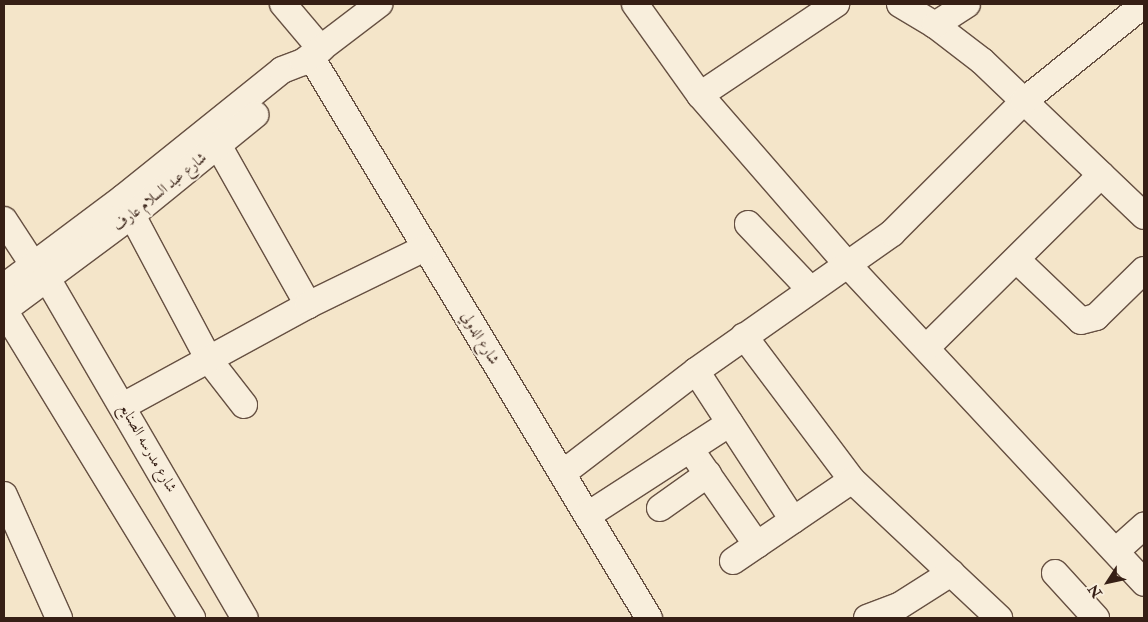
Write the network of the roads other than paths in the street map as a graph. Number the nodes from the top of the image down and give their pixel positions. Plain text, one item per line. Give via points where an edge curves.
1 (283, 4) edge
2 (378, 4) edge
3 (635, 4) edge
4 (836, 4) edge
5 (900, 4) edge
6 (967, 4) edge
7 (1144, 4) edge
8 (935, 25) junction
9 (312, 56) junction
10 (700, 95) junction
11 (1024, 101) junction
12 (218, 145) junction
13 (1101, 175) junction
14 (132, 215) junction
15 (1144, 216) edge
16 (4, 220) edge
17 (748, 224) dead end
18 (425, 248) junction
19 (1017, 260) junction
20 (847, 264) junction
21 (1144, 270) edge
22 (41, 273) junction
23 (4, 286) edge
24 (810, 289) junction
25 (308, 305) junction
26 (4, 310) edge
27 (744, 336) junction
28 (928, 347) junction
29 (209, 360) junction
30 (696, 371) junction
31 (244, 405) dead end
32 (123, 406) junction
33 (730, 423) junction
34 (690, 449) junction
35 (563, 473) junction
36 (708, 474) junction
37 (852, 480) junction
38 (4, 495) edge
39 (660, 508) dead end
40 (588, 515) junction
41 (793, 520) junction
42 (1144, 526) edge
43 (757, 545) junction
44 (1116, 551) junction
45 (733, 562) dead end
46 (951, 573) junction
47 (1055, 573) dead end
48 (1144, 583) edge
49 (905, 612) edge
50 (59, 618) edge
51 (192, 618) edge
52 (245, 618) edge
53 (649, 618) edge
54 (867, 618) edge
55 (999, 618) edge
56 (1096, 618) edge

1 - 9 street, شارع الدولي
2 - 9 street, شارع عبد السلام عارف
3 - 10 street
4 - 10 street
5 - 8 street
6 - 8 street
7 - 11 street
8 - 11 street via 982,61
9 - 12 street, شارع عبد السلام عارف via 297,79
9 - 18 street, شارع الدولي
9 - 22 street, شارع عبد السلام عارف via 282,70
10 - 20 street
11 - 13 street
11 - 20 street via 892,233
12 - 14 street, شارع عبد السلام عارف
12 - 25 street
13 - 15 street
13 - 19 street
14 - 22 street, شارع عبد السلام عارف
14 - 29 street
16 - 22 street, شارع مدرسه الصنايع
17 - 24 street
18 - 25 street
18 - 35 street, شارع الدولي
19 - 21 street via 1081,321 1096,317
19 - 28 street
20 - 24 street
20 - 28 street
22 - 23 street, شارع عبد السلام عارف
22 - 26 street, شارع عبد السلام عارف
22 - 32 street, شارع مدرسه الصنايع
24 - 27 street
25 - 29 street
26 - 51 street
27 - 30 street
27 - 37 street
28 - 44 street
29 - 31 street
29 - 32 street
30 - 33 street
30 - 35 street
32 - 52 street, شارع مدرسه الصنايع
33 - 34 street
33 - 41 street
34 - 36 street
34 - 40 street
35 - 40 street, شارع الدولي
36 - 39 street
36 - 43 street
37 - 41 street
37 - 46 street
38 - 50 street
40 - 53 street, شارع الدولي
41 - 43 street
42 - 44 street
43 - 45 street
44 - 48 street
46 - 49 street
46 - 55 street
47 - 56 street
49 - 54 street

